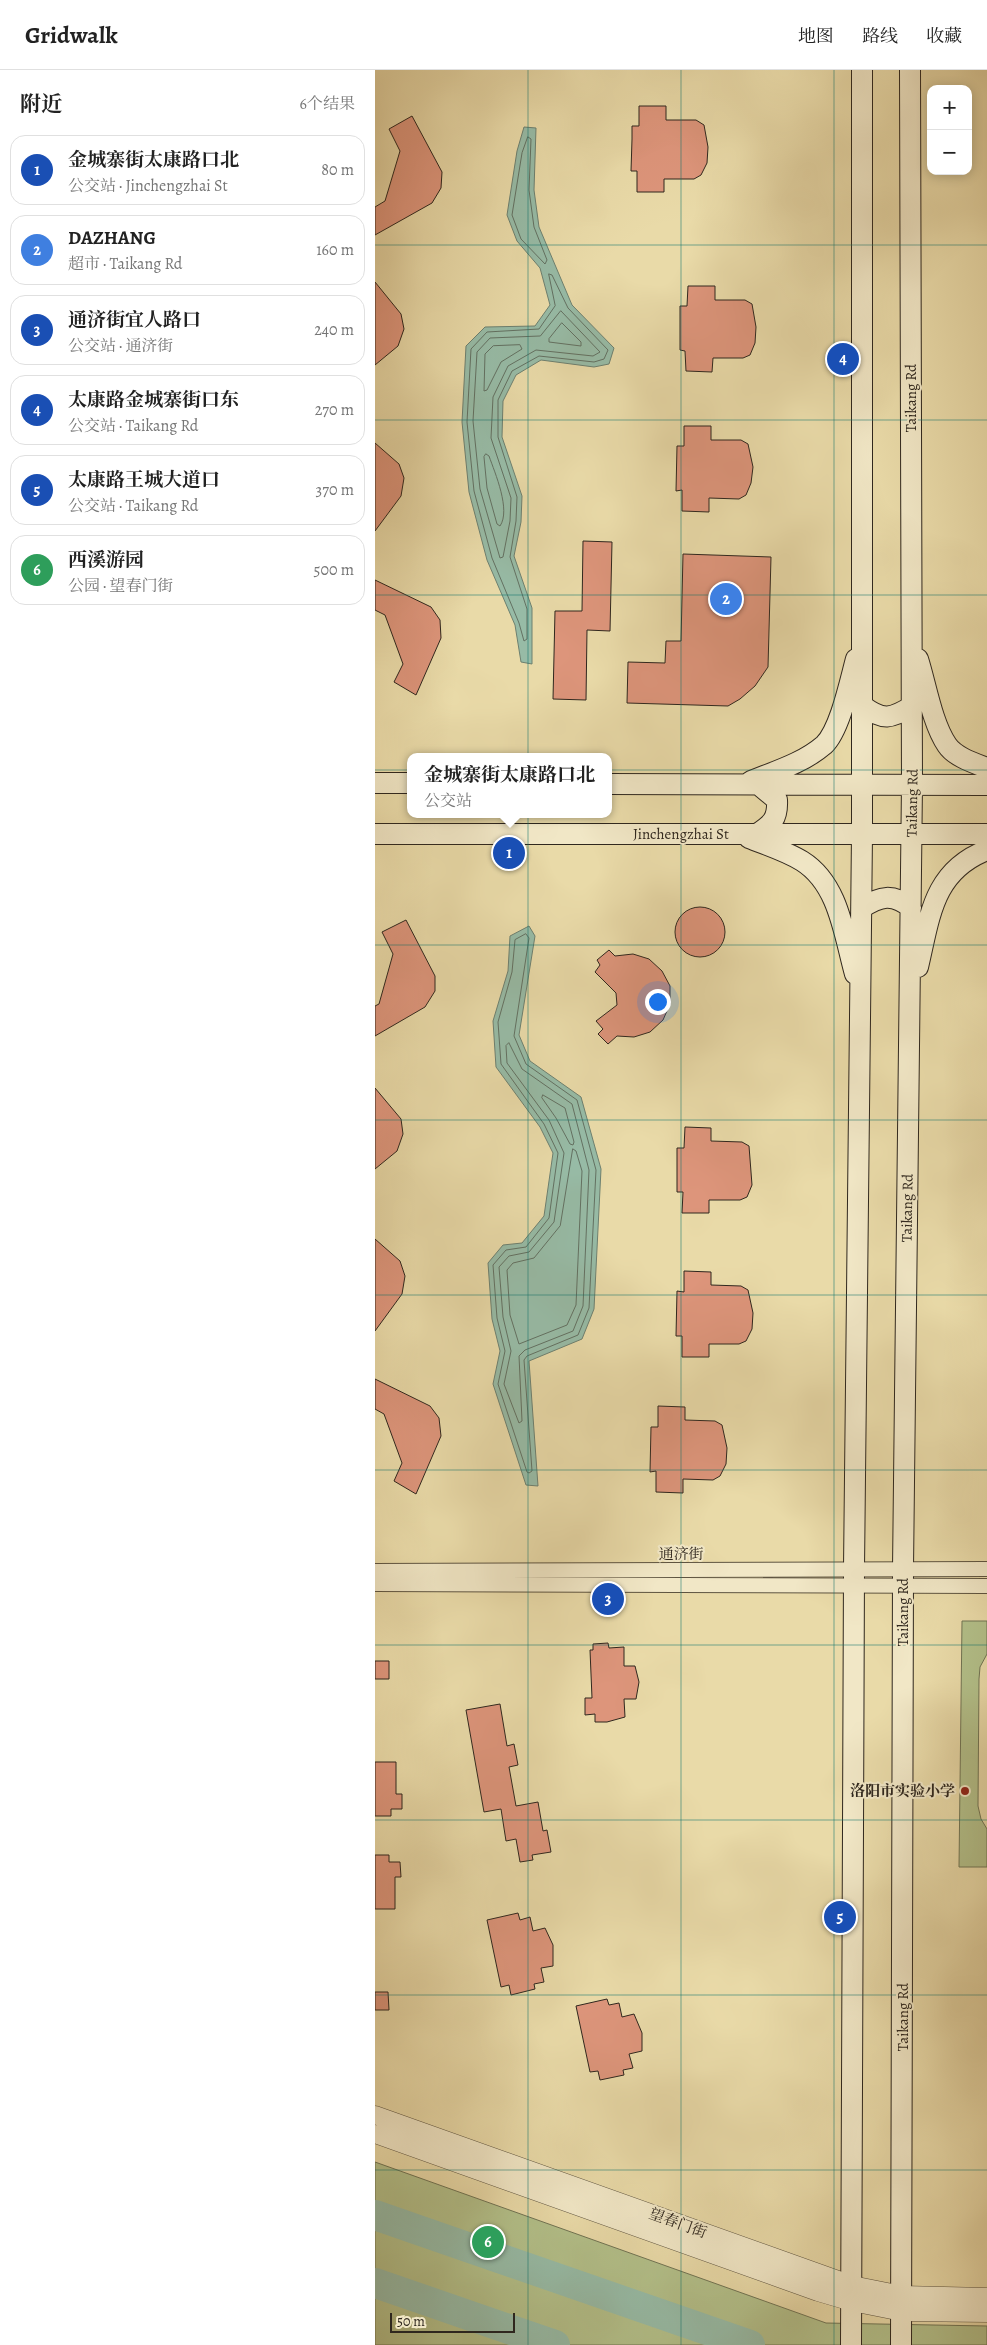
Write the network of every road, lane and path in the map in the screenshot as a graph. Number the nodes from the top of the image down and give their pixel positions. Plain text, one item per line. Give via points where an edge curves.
1 (863, 70) edge
2 (910, 70) edge
3 (863, 636) junction
4 (912, 636) junction
5 (863, 706) junction
6 (912, 706) junction
7 (987, 768) edge
8 (375, 783) edge
9 (407, 783) edge
10 (612, 784) edge
11 (912, 784) junction
12 (751, 785) junction
13 (863, 785) junction
14 (987, 785) edge
15 (375, 834) edge
16 (748, 834) junction
17 (863, 834) junction
18 (911, 834) junction
19 (987, 834) edge
20 (987, 850) edge
21 (862, 908) junction
22 (911, 908) junction
23 (861, 995) junction
24 (910, 1000) junction
25 (987, 1569) edge
26 (375, 1571) edge
27 (853, 1577) junction
28 (903, 1577) junction
29 (375, 1584) edge
30 (987, 1586) edge
31 (375, 2115) edge
32 (375, 2134) edge
33 (852, 2293) junction
34 (987, 2297) edge
35 (902, 2303) junction
36 (987, 2313) edge
37 (851, 2342) edge
38 (901, 2343) edge

1 - 3 main road
2 - 4 main road, Taikang Rd
3 - 5 main road
3 - 12 main road via 839,718 825,744 805,759
4 - 6 main road, Taikang Rd
4 - 7 main road via 937,724 947,746 968,761
5 - 6 main road via 877,716 896,717
5 - 13 main road
6 - 11 main road, Taikang Rd
8 - 9 main road
10 - 12 main road
11 - 13 main road
11 - 14 main road
11 - 18 main road, Taikang Rd
12 - 13 main road
12 - 16 main road via 777,800 777,812 773,823
13 - 17 main road
15 - 16 main road, Jinchengzhai St
16 - 17 main road, Jinchengzhai St
16 - 23 main road via 802,860 821,877 833,899
17 - 18 main road, Jinchengzhai St
17 - 21 main road
18 - 19 main road, Jinchengzhai St
18 - 22 main road, Taikang Rd
20 - 24 main road via 970,857 948,875 934,902
21 - 22 main road via 877,898 900,899
21 - 23 main road
22 - 24 main road, Taikang Rd
23 - 27 main road
24 - 28 main road, Taikang Rd
25 - 28 street, 通济街
26 - 27 street, 通济街
27 - 28 street, 通济街
27 - 29 street, 通济街
27 - 33 main road
28 - 30 street, 通济街
28 - 35 main road, Taikang Rd
31 - 33 street, 望春门街
32 - 33 street, 望春门街 via 809,2289
33 - 35 street, 望春门街
33 - 37 main road
34 - 35 street, 望春门街
35 - 36 street, 望春门街
35 - 38 main road, Taikang Rd

